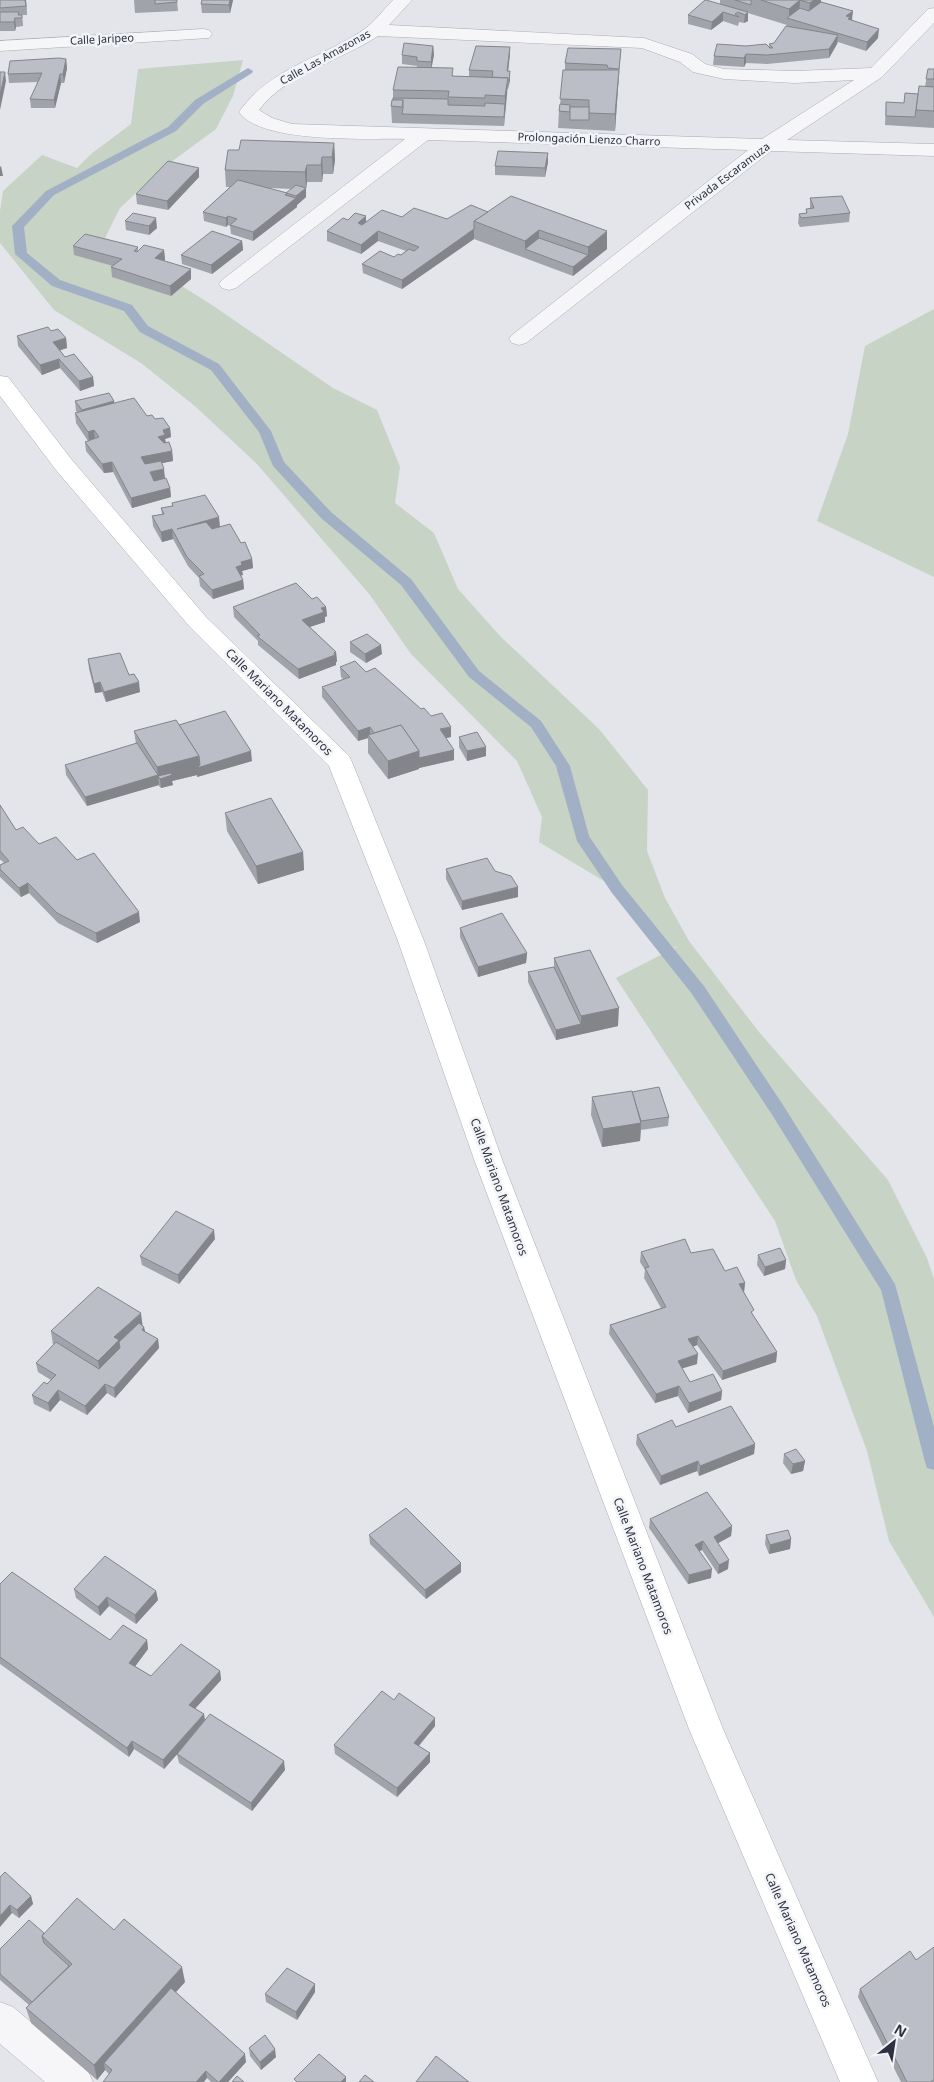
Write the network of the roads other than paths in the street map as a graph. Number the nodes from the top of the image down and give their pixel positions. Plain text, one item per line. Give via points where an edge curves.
1 (403, 0) edge
2 (934, 13) edge
3 (374, 30) junction
4 (204, 34) dead end
5 (0, 46) edge
6 (876, 73) junction
7 (248, 112) joint
8 (424, 134) junction
9 (766, 145) junction
10 (934, 150) edge
11 (229, 284) dead end
12 (518, 339) dead end
13 (0, 382) edge
14 (0, 2020) edge
15 (74, 2082) edge
16 (859, 2082) edge

1 - 3 street, Calle Las Amazonas
2 - 6 street, Privada Escaramuza
3 - 6 street via 644,43 686,58 699,68 724,74 795,77
3 - 7 street, Calle Las Amazonas via 271,86 254,100
4 - 5 street, Calle Jaripeo
6 - 9 street, Privada Escaramuza
7 - 8 street, Prolongación Lienzo Charro via 265,122 291,130
8 - 9 street, Prolongación Lienzo Charro
8 - 11 street
9 - 10 street, Prolongación Lienzo Charro
9 - 12 street, Privada Escaramuza
13 - 16 street, Calle Mariano Matamoros via 64,465 198,622 340,762 706,1729
14 - 15 street

